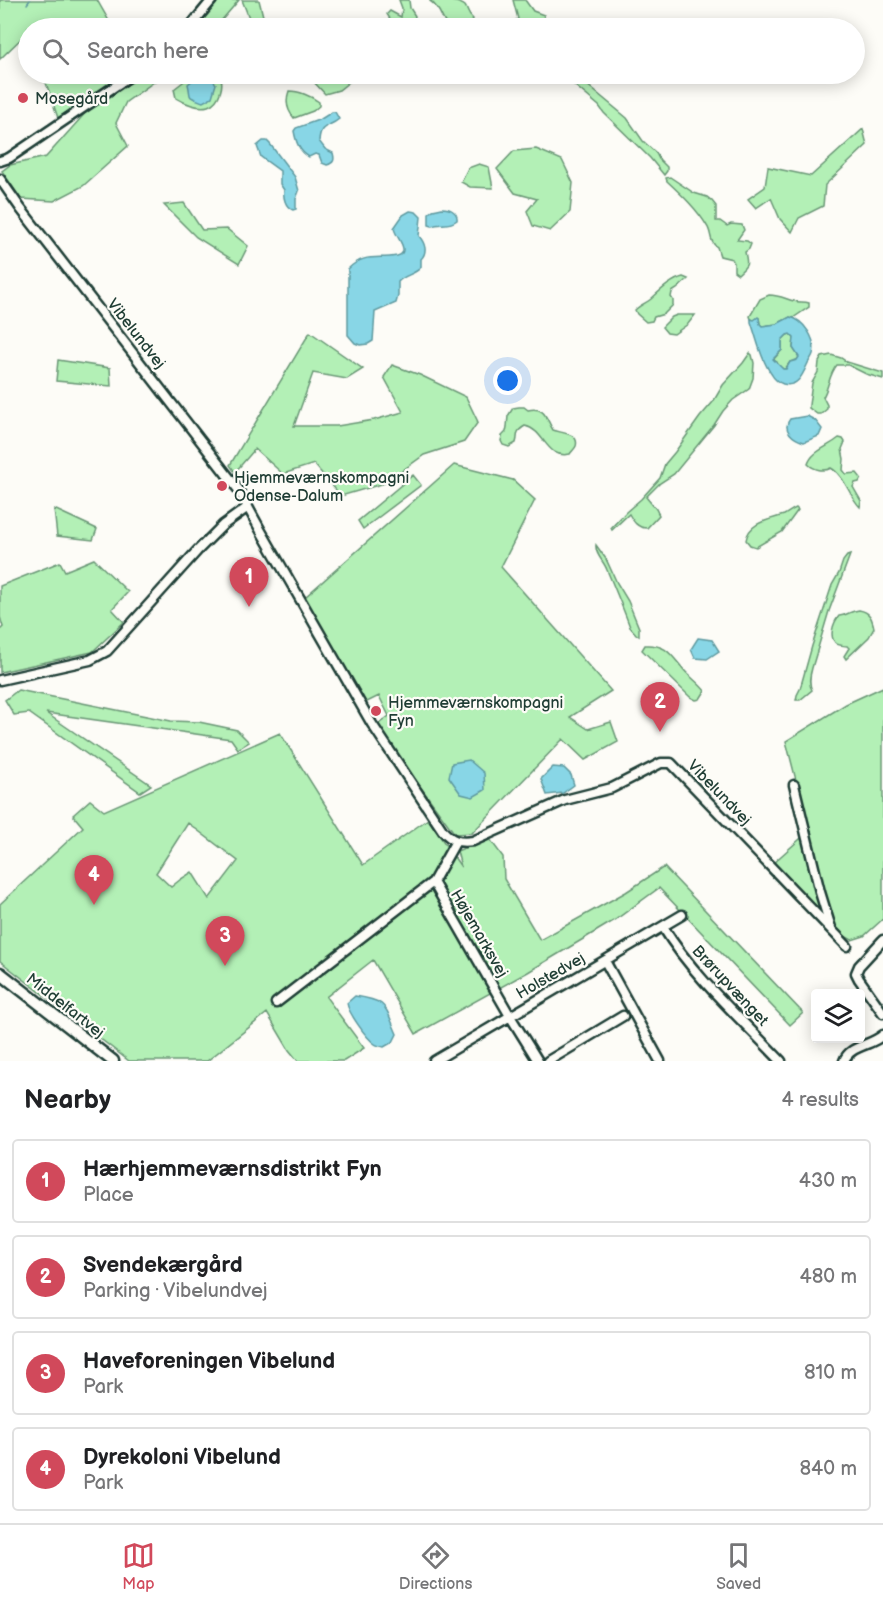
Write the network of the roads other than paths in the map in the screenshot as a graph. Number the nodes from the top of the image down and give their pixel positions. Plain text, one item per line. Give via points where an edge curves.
1 (212, 0) edge
2 (197, 18) edge
3 (118, 84) edge
4 (0, 161) edge
5 (0, 179) edge
6 (248, 507) junction
7 (0, 680) edge
8 (794, 785) dead end
9 (456, 842) junction
10 (433, 882) junction
11 (682, 915) dead end
12 (663, 927) junction
13 (832, 931) junction
14 (883, 940) edge
15 (847, 946) dead end
16 (605, 960) junction
17 (0, 973) edge
18 (276, 1003) dead end
19 (883, 1013) edge
20 (510, 1016) junction
21 (622, 1016) dead end
22 (883, 1035) edge
23 (113, 1061) edge
24 (434, 1061) edge
25 (538, 1061) edge
26 (548, 1061) edge
27 (660, 1061) edge
28 (781, 1061) edge
29 (844, 1061) edge

1 - 2 street
3 - 4 street
5 - 6 street, Vibelundvej
6 - 7 street via 209,538 107,651 90,660
6 - 9 street, Vibelundvej via 381,739 443,831
8 - 13 street, Vibelundvej
9 - 10 street
9 - 13 street, Vibelundvej via 473,842 565,800 612,789 661,763 670,763
10 - 18 street
10 - 20 street, Højemarksvej
11 - 12 street, Holstedvej
12 - 16 street, Holstedvej
12 - 28 street, Brørupvænget via 700,976
13 - 15 street, Vibelundvej
14 - 19 street via 856,970
16 - 20 street, Holstedvej
16 - 27 street
17 - 23 main road, Middelfartvej
20 - 24 street, Holstedvej
20 - 25 street, Højemarksvej
21 - 26 street
22 - 29 street via 850,1051

